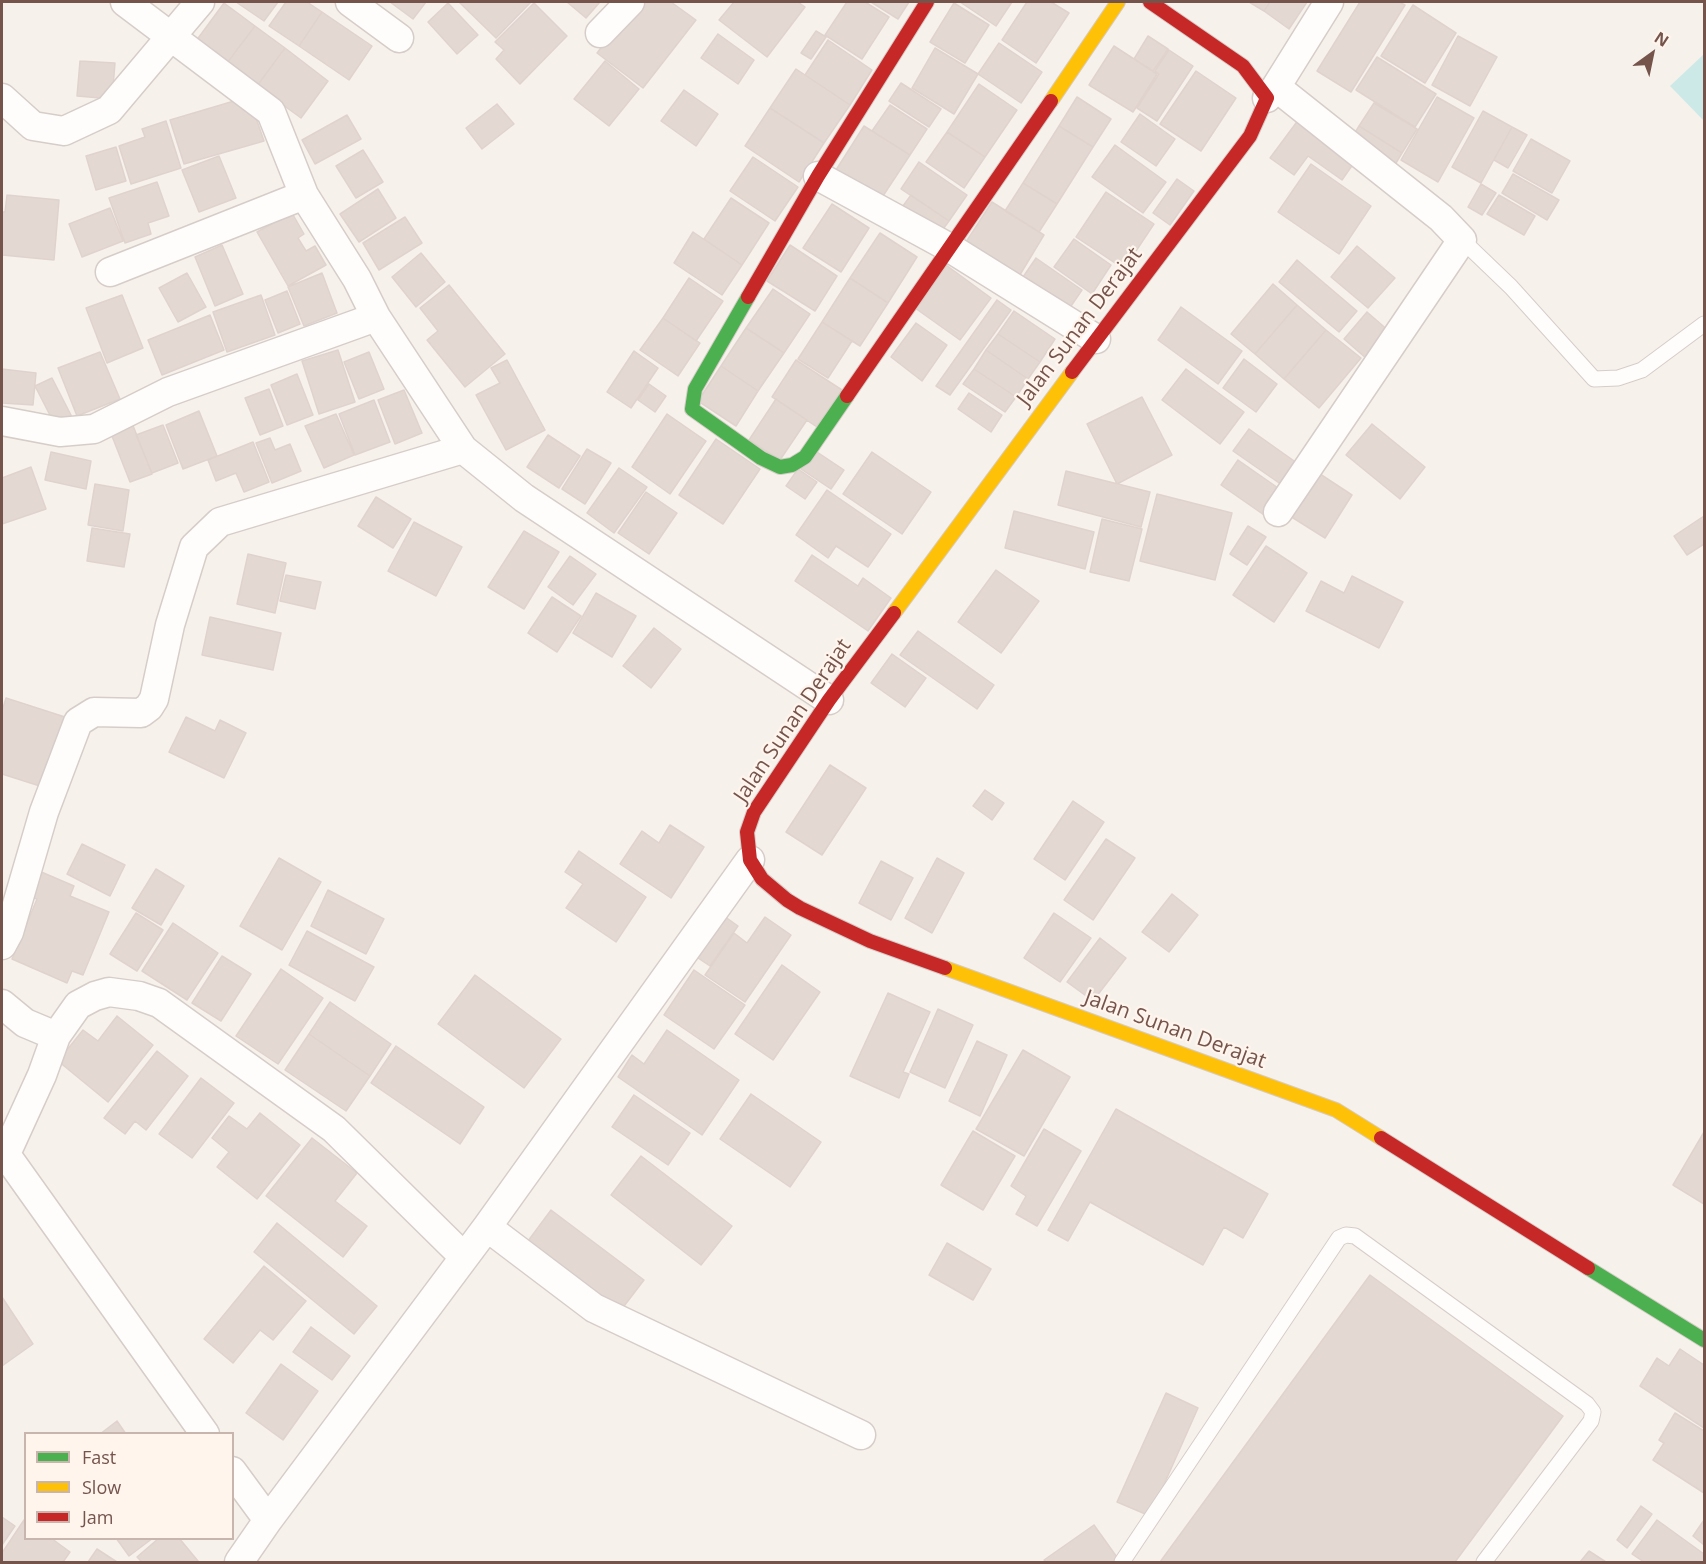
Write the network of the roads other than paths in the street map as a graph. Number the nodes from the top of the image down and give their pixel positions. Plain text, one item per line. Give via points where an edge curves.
1 (125, 2) edge
2 (200, 2) edge
3 (350, 2) edge
4 (630, 2) edge
5 (927, 2) edge
6 (1118, 2) edge
7 (1150, 2) edge
8 (1329, 2) edge
9 (600, 33) dead end
10 (172, 37) junction
11 (399, 38) dead end
12 (1272, 92) junction
13 (2, 98) edge
14 (818, 176) junction
15 (304, 195) junction
16 (1462, 240) junction
17 (950, 248) junction
18 (110, 272) dead end
19 (376, 317) junction
20 (1704, 324) edge
21 (1096, 339) junction
22 (2, 422) edge
23 (463, 448) junction
24 (1278, 512) dead end
25 (829, 700) junction
26 (750, 860) junction
27 (2, 945) edge
28 (2, 1004) edge
29 (56, 1036) junction
30 (3, 1153) edge
31 (487, 1227) junction
32 (463, 1256) junction
33 (1704, 1340) edge
34 (204, 1432) edge
35 (861, 1435) dead end
36 (234, 1474) edge
37 (268, 1520) junction
38 (239, 1563) edge
39 (1122, 1563) edge
40 (1484, 1563) edge

1 - 10 street
2 - 10 street
3 - 11 street
4 - 9 street
5 - 14 street
6 - 17 street
7 - 12 street via 1243,66
8 - 12 street
10 - 13 street via 109,110 64,131 33,126
10 - 15 street via 271,112
12 - 16 street via 1441,218
12 - 21 street, Jalan Sunan Derajat via 1250,136
14 - 17 street
14 - 17 street via 695,389 692,409 761,458 780,467 805,457
15 - 18 street
15 - 19 street
16 - 20 lane via 1511,287 1594,379 1618,378 1642,370
16 - 24 street
17 - 21 street
19 - 22 street via 168,392 94,429 60,432
19 - 23 street
21 - 25 street, Jalan Sunan Derajat
23 - 25 street via 524,498
23 - 27 street via 220,522 194,547 170,625 154,699 141,713 94,712 78,722 44,812
25 - 26 street, Jalan Sunan Derajat via 754,812 747,832
26 - 31 street
26 - 33 street, Jalan Sunan Derajat via 762,879 800,909 870,941 1336,1110
28 - 29 street via 25,1023
29 - 30 street via 42,1075
29 - 32 street via 78,1005 95,996 109,992 159,1003 334,1129
30 - 34 street
31 - 32 street
31 - 35 street via 594,1308
32 - 37 street
36 - 37 street
37 - 38 street
39 - 40 lane via 1339,1238 1346,1235 1365,1243 1593,1412 1591,1421

